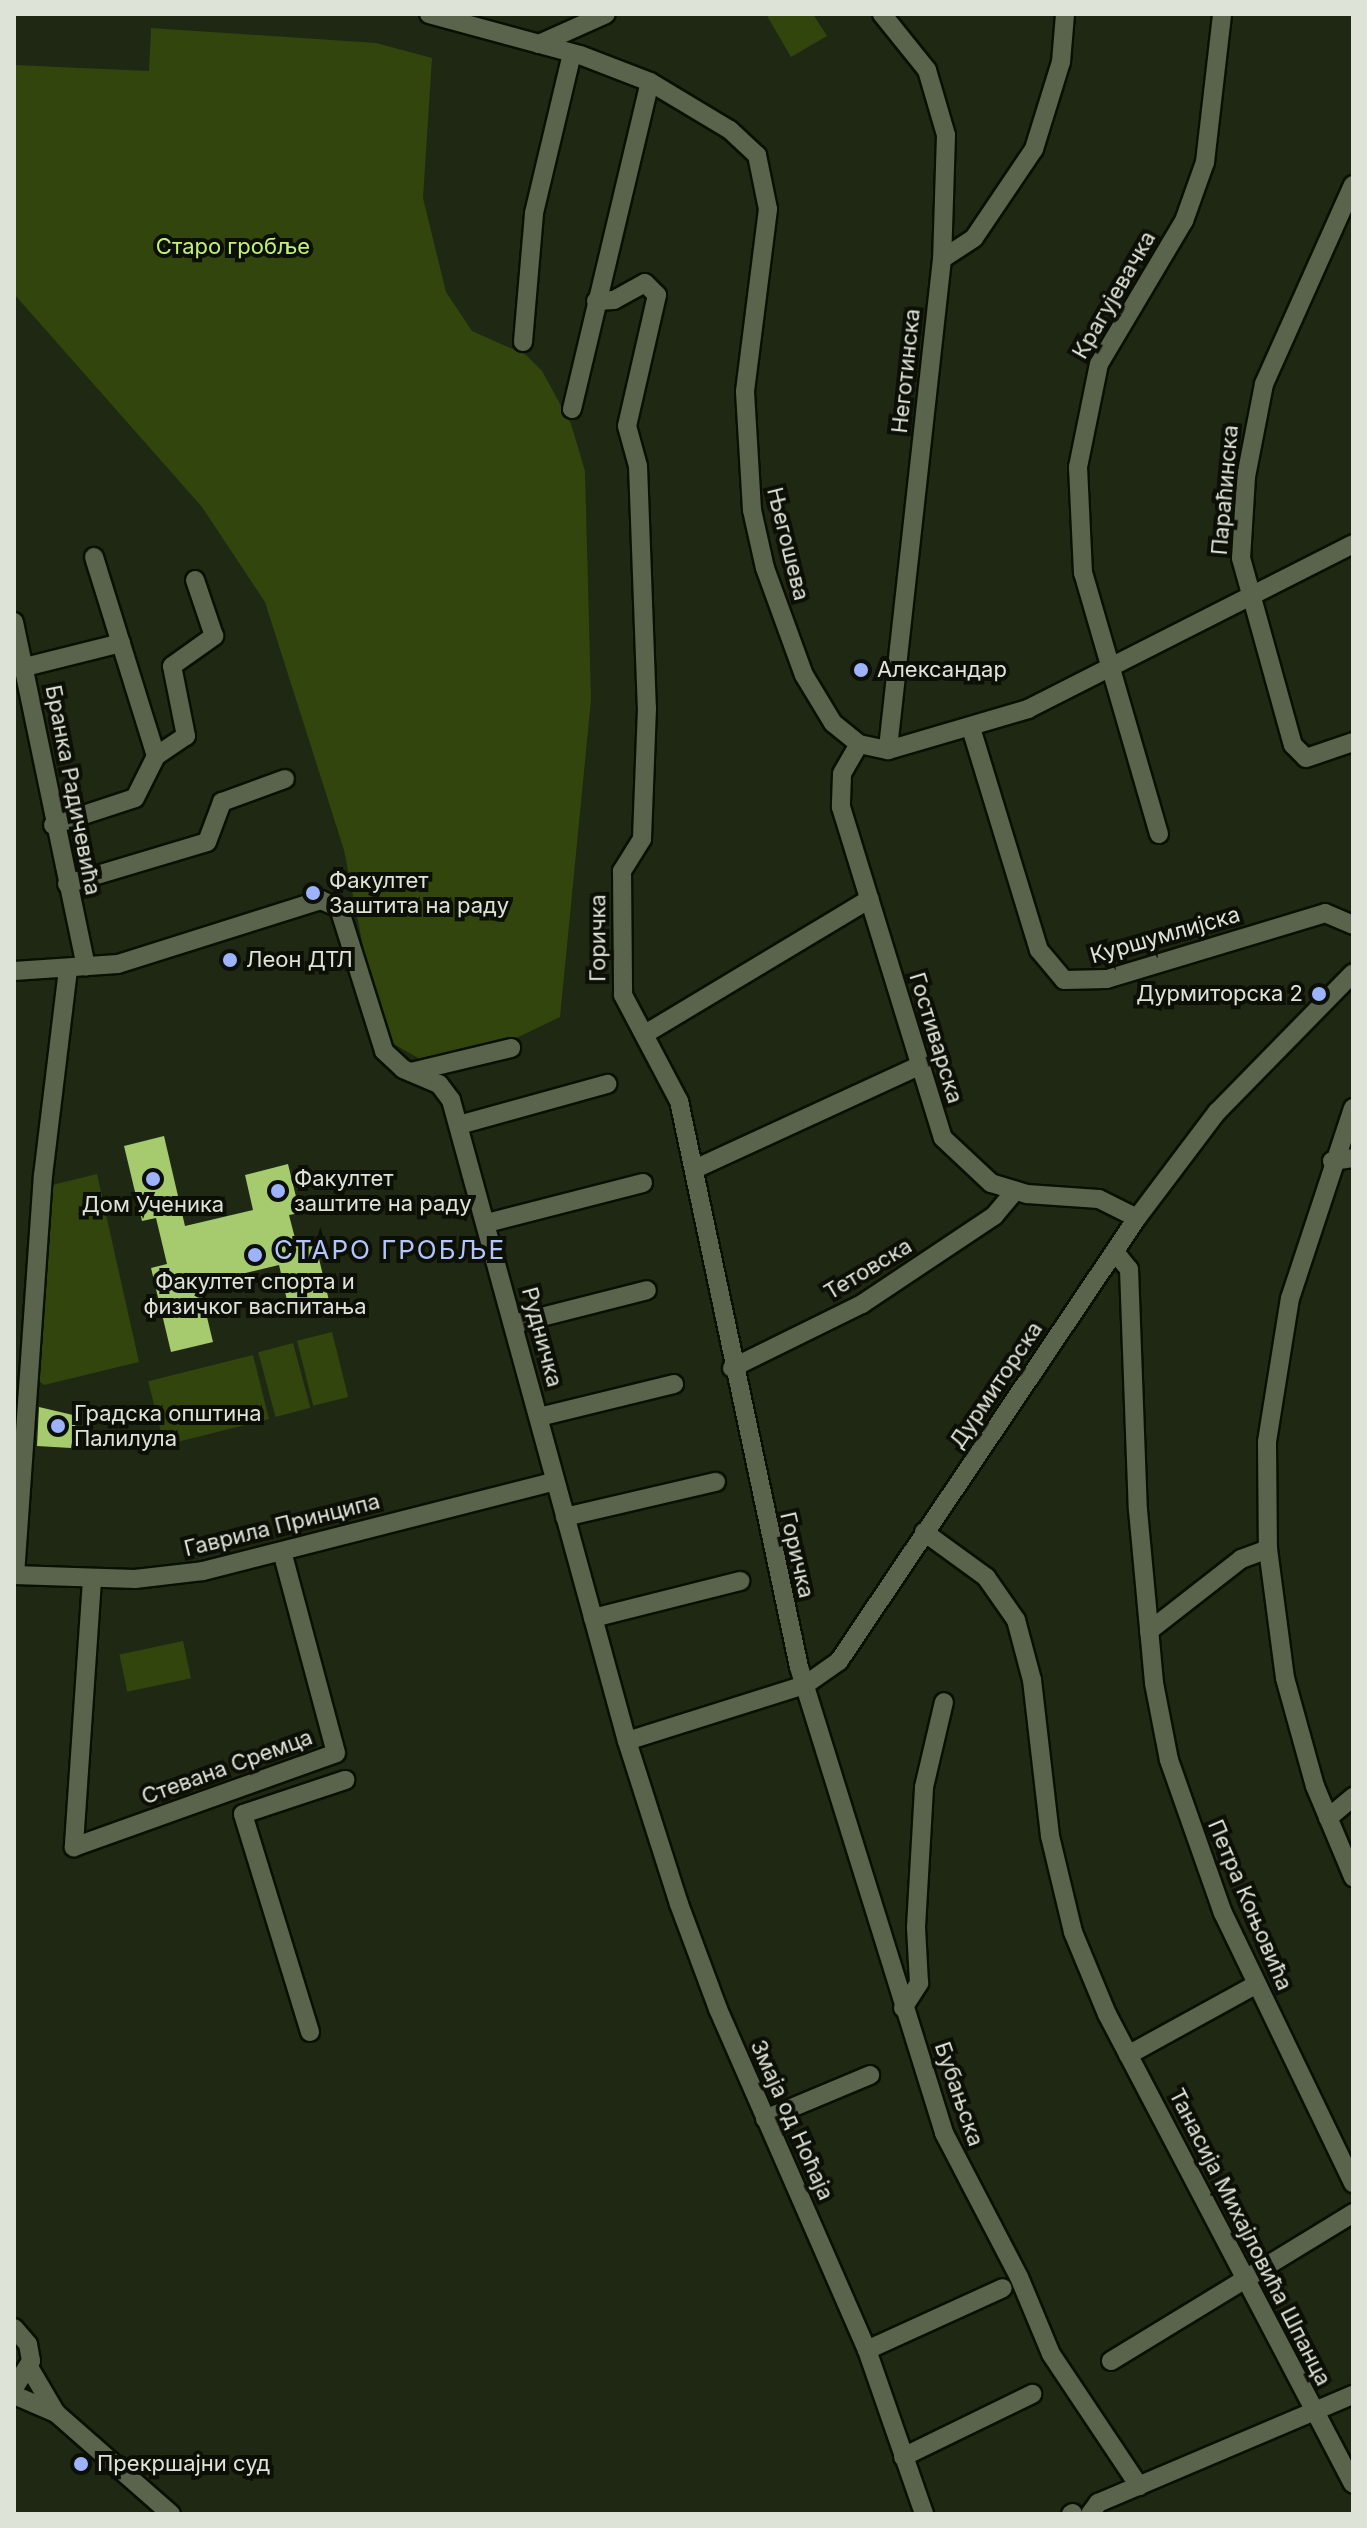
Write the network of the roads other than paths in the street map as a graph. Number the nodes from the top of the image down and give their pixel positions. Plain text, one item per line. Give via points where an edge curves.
1 (429, 14) edge
2 (606, 14) edge
3 (882, 14) edge
4 (1065, 14) edge
5 (1222, 14) edge
6 (539, 44) junction
7 (572, 53) junction
8 (650, 82) junction
9 (1353, 185) edge
10 (942, 259) junction
11 (596, 301) junction
12 (523, 342) dead end
13 (572, 409) dead end
14 (1353, 544) edge
15 (94, 557) dead end
16 (195, 580) dead end
17 (1248, 600) junction
18 (14, 622) edge
19 (121, 643) junction
20 (1107, 665) junction
21 (25, 667) junction
22 (971, 728) junction
23 (1353, 742) edge
24 (859, 744) junction
25 (888, 750) junction
26 (156, 756) junction
27 (285, 779) dead end
28 (53, 825) junction
29 (1159, 834) dead end
30 (67, 884) junction
31 (870, 899) junction
32 (1353, 925) edge
33 (77, 968) junction
34 (14, 971) edge
35 (1353, 973) edge
36 (645, 1034) junction
37 (511, 1048) dead end
38 (919, 1066) junction
39 (411, 1072) junction
40 (607, 1084) dead end
41 (1353, 1108) edge
42 (459, 1125) junction
43 (1353, 1158) edge
44 (1332, 1161) junction
45 (697, 1168) junction
46 (643, 1183) dead end
47 (1015, 1191) junction
48 (1137, 1218) junction
49 (487, 1223) junction
50 (1115, 1252) junction
51 (647, 1290) dead end
52 (514, 1324) junction
53 (732, 1368) junction
54 (674, 1384) dead end
55 (539, 1417) junction
56 (555, 1481) junction
57 (716, 1482) dead end
58 (565, 1517) junction
59 (924, 1532) junction
60 (1268, 1549) junction
61 (282, 1552) junction
62 (14, 1575) edge
63 (92, 1580) junction
64 (740, 1581) dead end
65 (593, 1618) junction
66 (1149, 1631) junction
67 (805, 1685) junction
68 (944, 1702) dead end
69 (627, 1741) junction
70 (345, 1780) dead end
71 (1353, 1797) edge
72 (1328, 1818) junction
73 (1353, 1877) edge
74 (1257, 1984) junction
75 (903, 2008) junction
76 (310, 2032) dead end
77 (1128, 2055) junction
78 (870, 2075) dead end
79 (765, 2119) junction
80 (1353, 2183) edge
81 (1353, 2213) edge
82 (1245, 2279) junction
83 (1003, 2288) dead end
84 (14, 2328) edge
85 (867, 2350) junction
86 (1111, 2361) dead end
87 (29, 2367) junction
88 (14, 2388) edge
89 (1032, 2394) dead end
90 (14, 2395) edge
91 (1353, 2395) edge
92 (1314, 2412) junction
93 (56, 2413) junction
94 (903, 2457) junction
95 (1353, 2484) edge
96 (1139, 2486) junction
97 (1094, 2508) edge
98 (171, 2514) edge
99 (924, 2514) edge

1 - 6 street, Његошева
2 - 6 street
3 - 10 street, Неготинска via 927,70 941,114
4 - 10 street via 1061,62 1034,149 974,238
5 - 20 street, Крагујевачка via 1213,118 1195,193 1104,353 1085,414 1076,502 1079,544
6 - 7 street, Његошева
7 - 8 street, Његошева
7 - 12 street via 534,213
8 - 11 street
8 - 24 street, Његошева via 741,137 763,166 768,209 745,392 752,510 765,568 804,675 833,723
9 - 17 street, Параћинска via 1256,412 1242,533
10 - 25 street, Неготинска
11 - 13 street
11 - 36 street, Горичка via 614,300 645,283 657,295 627,434 638,466 647,708 642,839 622,871 622,990
14 - 17 street
15 - 19 street
16 - 26 street via 214,640 173,663 188,729
17 - 20 street
17 - 23 street, Параћинска via 1293,745 1306,758
18 - 21 street, Бранка Радичевића
19 - 21 street
19 - 26 street
20 - 22 street via 1028,709
20 - 29 street, Крагујевачка
21 - 28 street, Бранка Радичевића
22 - 25 street
22 - 32 street, Куршумлијска via 1039,950 1064,980 1120,976 1319,914 1341,916
24 - 25 street
24 - 31 street, Гостиварска via 839,790
26 - 28 street via 135,798
27 - 30 street via 222,802 207,842
28 - 30 street, Бранка Радичевића
30 - 33 street, Бранка Радичевића
31 - 36 street
31 - 38 street, Гостиварска
33 - 34 street
33 - 39 street, Рудничка via 118,964 321,900 339,908 378,1041
33 - 62 street, Бранка Радичевића via 43,1176
35 - 48 street, Дурмиторска via 1217,1112
36 - 45 street, Горичка via 673,1084
37 - 39 street
38 - 45 street
38 - 47 street, Гостиварска via 948,1146 980,1176
39 - 42 street, Рудничка via 444,1088
40 - 42 street
41 - 44 street
42 - 49 street, Рудничка
43 - 44 street
44 - 60 street via 1290,1298 1277,1366 1267,1442
45 - 53 street, Горичка
46 - 49 street
47 - 48 street, Гостиварска via 1099,1199
47 - 53 street, Тетовска via 994,1216 862,1304
48 - 50 street, Дурмиторска
49 - 52 street, Рудничка
50 - 59 street, Дурмиторска
50 - 66 street, Петра Коњовића via 1129,1269
51 - 52 street
52 - 55 street, Рудничка
53 - 67 street, Горичка
54 - 55 street
55 - 56 street, Рудничка
56 - 58 street, Рудничка
56 - 61 street, Гаврила Принципа
57 - 58 street
58 - 65 street, Рудничка
59 - 67 street, Дурмиторска via 849,1648
59 - 77 street, Танасија Михајловића Шпанца via 986,1577 1022,1634 1065,1906
60 - 66 street via 1241,1559
60 - 72 street via 1285,1678
61 - 63 street, Гаврила Принципа via 191,1573
61 - 63 street, Стевана Сремца via 336,1753 74,1847
62 - 63 street, Гаврила Принципа
64 - 65 street
65 - 69 street, Рудничка
66 - 74 street, Петра Коњовића via 1177,1787 1208,1876
67 - 69 street, Дурмиторска
67 - 75 street, Бубањска
68 - 75 street via 924,1787 916,1927 919,1983
69 - 79 street, Змаја од Ноћаја via 684,1919
70 - 76 street via 243,1814
71 - 72 street
72 - 73 street
74 - 77 street
74 - 80 street, Петра Коњовића
75 - 96 street, Бубањска via 952,2153 1019,2277 1051,2354
77 - 82 street, Танасија Михајловића Шпанца
78 - 79 street
79 - 85 street, Змаја од Ноћаја
81 - 82 street
82 - 86 street
82 - 92 street, Танасија Михајловића Шпанца
83 - 85 street
84 - 87 street via 28,2344
85 - 94 street, Змаја од Ноћаја
87 - 88 street
87 - 93 street
89 - 94 street
90 - 93 street
91 - 92 street
92 - 95 street, Танасија Михајловића Шпанца
92 - 96 street
93 - 98 street
94 - 99 street, Змаја од Ноћаја
96 - 97 street

